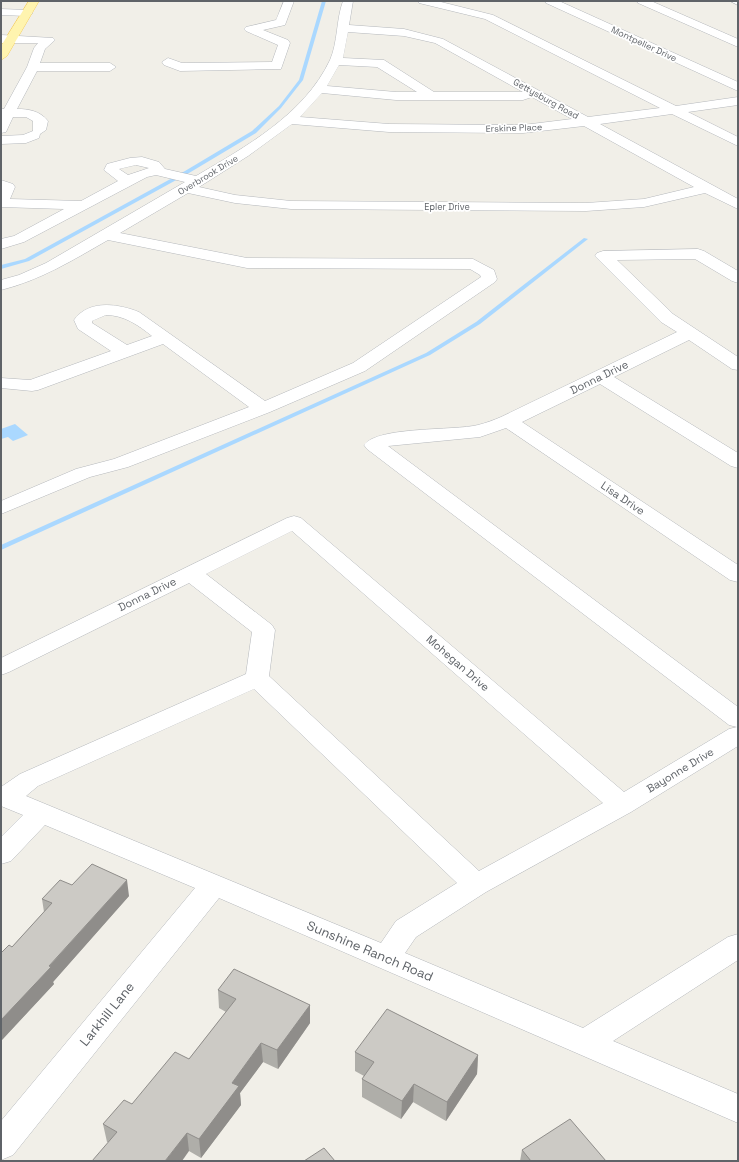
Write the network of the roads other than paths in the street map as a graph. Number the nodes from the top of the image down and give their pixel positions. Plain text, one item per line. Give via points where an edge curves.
1 (34, 1) edge
2 (348, 1) edge
3 (423, 1) edge
4 (550, 1) edge
5 (642, 1) edge
6 (284, 3) edge
7 (1, 12) edge
8 (27, 13) junction
9 (343, 28) junction
10 (6, 40) edge
11 (738, 43) edge
12 (1, 56) edge
13 (336, 61) junction
14 (168, 62) dead end
15 (33, 67) junction
16 (110, 67) dead end
17 (738, 87) edge
18 (318, 89) junction
19 (535, 93) junction
20 (433, 97) junction
21 (738, 101) edge
22 (675, 110) junction
23 (5, 113) edge
24 (288, 120) junction
25 (587, 121) junction
26 (1, 129) edge
27 (1, 140) edge
28 (738, 142) edge
29 (160, 172) junction
30 (127, 181) junction
31 (190, 182) junction
32 (1, 184) edge
33 (707, 188) junction
34 (84, 205) junction
35 (738, 205) edge
36 (106, 235) junction
37 (1, 244) edge
38 (738, 278) edge
39 (1, 285) edge
40 (690, 333) junction
41 (165, 337) junction
42 (125, 352) junction
43 (738, 365) edge
44 (600, 376) junction
45 (1, 383) edge
46 (263, 408) junction
47 (508, 421) junction
48 (738, 462) edge
49 (1, 508) edge
50 (294, 522) joint
51 (190, 573) junction
52 (738, 575) edge
53 (1, 667) edge
54 (257, 678) junction
55 (738, 719) edge
56 (738, 736) edge
57 (3, 797) edge
58 (622, 805) junction
59 (41, 813) junction
60 (1, 854) edge
61 (214, 884) junction
62 (476, 885) junction
63 (738, 945) edge
64 (387, 958) junction
65 (585, 1043) junction
66 (738, 1109) edge
67 (1, 1145) edge

1 - 8 main road
2 - 9 street, Overbrook Drive
3 - 22 street via 489,17
4 - 17 street, Montpelier Drive
5 - 11 street
6 - 14 street via 281,23 250,29 284,43 277,66 180,67
7 - 8 street
8 - 10 main road
9 - 13 street, Overbrook Drive
9 - 19 street, Gettysburg Road via 394,30 428,37
10 - 12 main road
10 - 15 street via 49,40 40,48
13 - 18 street, Overbrook Drive
13 - 20 street via 380,63
15 - 16 street
15 - 23 street
18 - 20 street via 369,95
18 - 24 street, Overbrook Drive
19 - 20 street via 522,96
19 - 25 street, Gettysburg Road
21 - 22 street, Erskine Place
22 - 25 street, Erskine Place
22 - 28 street
23 - 26 street
23 - 27 street via 28,113 41,121 36,132 26,139
24 - 25 street, Erskine Place via 389,128 506,129
24 - 31 street, Overbrook Drive via 246,152
25 - 33 street, Gettysburg Road
29 - 30 street via 142,174
29 - 30 street via 155,165 139,161 112,167 111,170
29 - 31 street, Epler Drive
30 - 34 street
31 - 33 street, Epler Drive via 235,199 291,205 586,207 644,202
31 - 36 street, Overbrook Drive
32 - 34 street via 8,187 1,203
33 - 35 street, Gettysburg Road
34 - 37 street via 19,239
36 - 39 street, Overbrook Drive via 39,272
36 - 46 street via 247,263 473,264 488,273 489,279 359,367
38 - 40 street via 698,254 603,256 667,318
40 - 43 street
40 - 44 street, Donna Drive
41 - 42 street
41 - 42 street via 125,311 104,309 86,316 83,320 84,325
41 - 46 street
42 - 45 street via 32,386
44 - 47 street, Donna Drive
44 - 48 street
46 - 49 street via 121,463 83,473
47 - 52 street, Lisa Drive
47 - 55 street, Donna Drive via 480,431 389,439 374,445
50 - 51 street, Donna Drive
50 - 58 street, Mohegan Drive
51 - 53 street, Donna Drive
51 - 54 street via 264,630
54 - 57 street via 29,780
54 - 62 street
56 - 58 street, Bayonne Drive
57 - 59 street, Sunshine Ranch Road
58 - 62 street, Bayonne Drive
59 - 60 street
59 - 61 street, Sunshine Ranch Road
61 - 64 street, Sunshine Ranch Road
61 - 67 street, Larkhill Lane
62 - 64 street, Bayonne Drive via 406,929
63 - 65 street
64 - 65 street, Sunshine Ranch Road
65 - 66 street, Sunshine Ranch Road

